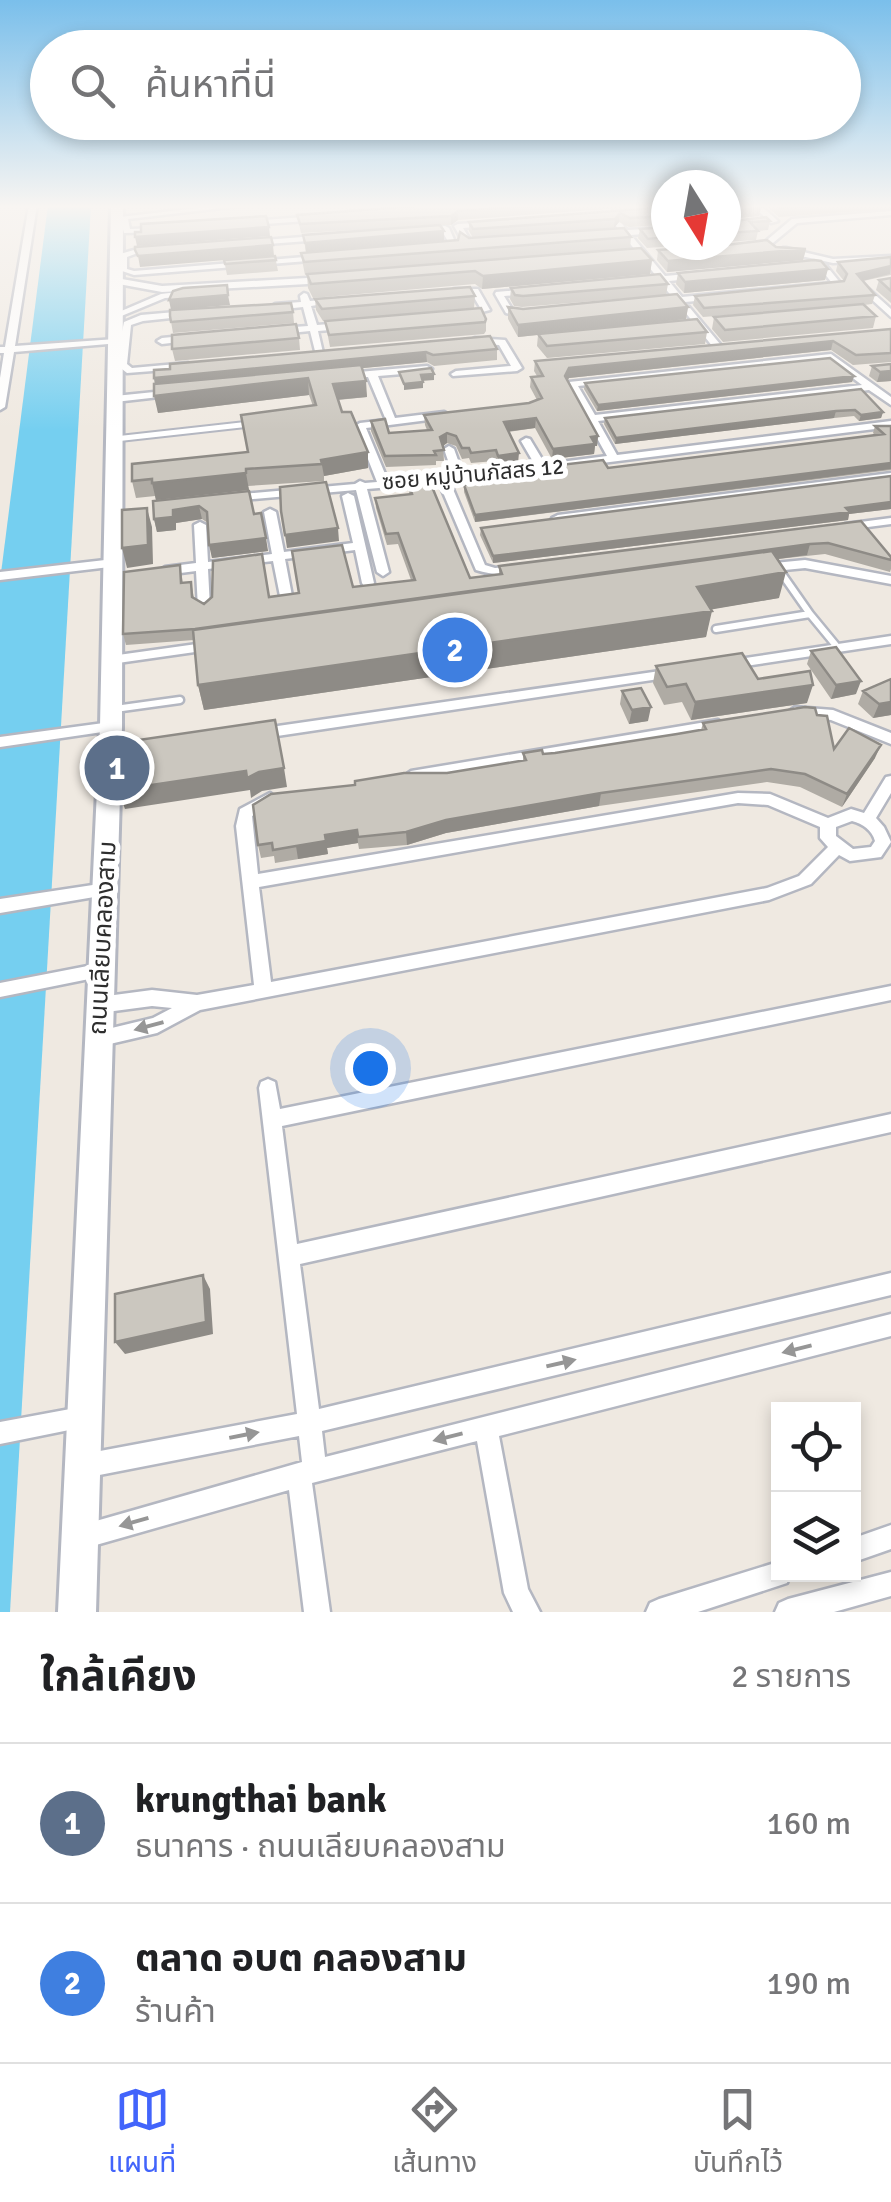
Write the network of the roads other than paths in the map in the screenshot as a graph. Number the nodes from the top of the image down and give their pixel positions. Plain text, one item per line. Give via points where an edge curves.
1 (21, 280) edge
2 (322, 280) edge
3 (639, 280) edge
4 (664, 280) edge
5 (837, 280) edge
6 (116, 281) joint
7 (300, 282) junction
8 (878, 282) edge
9 (261, 285) junction
10 (450, 292) edge
11 (679, 299) junction
12 (342, 302) edge
13 (306, 304) junction
14 (270, 307) edge
15 (889, 309) edge
16 (197, 313) edge
17 (116, 315) junction
18 (160, 316) junction
19 (460, 316) edge
20 (717, 322) edge
21 (699, 324) junction
22 (350, 325) edge
23 (680, 325) edge
24 (313, 328) junction
25 (275, 331) edge
26 (200, 338) edge
27 (162, 341) junction
28 (116, 342) junction
29 (471, 342) edge
30 (738, 348) edge
31 (720, 350) junction
32 (9, 352) edge
33 (702, 352) edge
34 (340, 353) edge
35 (321, 355) junction
36 (301, 356) edge
37 (203, 365) edge
38 (164, 368) junction
39 (427, 369) edge
40 (873, 370) edge
41 (854, 372) junction
42 (372, 374) junction
43 (456, 374) dead end
44 (332, 378) edge
45 (870, 388) junction
46 (194, 392) edge
47 (115, 399) junction
48 (891, 402) edge
49 (0, 407) edge
50 (461, 414) edge
51 (590, 419) junction
52 (391, 420) junction
53 (251, 424) edge
54 (891, 424) edge
55 (115, 439) junction
56 (526, 441) dead end
57 (449, 449) dead end
58 (614, 459) junction
59 (542, 468) junction
60 (891, 476) edge
61 (459, 478) junction
62 (443, 479) junction
63 (382, 482) junction
64 (360, 484) junction
65 (348, 496) dead end
66 (208, 501) edge
67 (270, 512) dead end
68 (540, 520) edge
69 (891, 521) edge
70 (200, 525) dead end
71 (482, 528) edge
72 (834, 528) edge
73 (463, 530) junction
74 (360, 546) junction
75 (281, 558) junction
76 (776, 566) junction
77 (200, 567) junction
78 (532, 567) edge
79 (756, 569) edge
80 (120, 572) junction
81 (384, 572) dead end
82 (151, 573) edge
83 (0, 576) edge
84 (891, 580) edge
85 (368, 583) edge
86 (286, 596) edge
87 (204, 608) edge
88 (810, 614) junction
89 (716, 629) edge
90 (891, 640) edge
91 (234, 643) edge
92 (838, 648) junction
93 (112, 660) junction
94 (720, 666) edge
95 (680, 672) edge
96 (180, 700) dead end
97 (780, 714) edge
98 (111, 718) junction
99 (741, 721) edge
100 (248, 736) edge
101 (891, 739) edge
102 (0, 742) edge
103 (387, 780) edge
104 (891, 781) edge
105 (288, 796) edge
106 (868, 820) junction
107 (828, 824) junction
108 (837, 848) junction
109 (886, 851) edge
110 (249, 882) junction
111 (106, 888) junction
112 (0, 906) edge
113 (103, 970) junction
114 (0, 990) edge
115 (263, 990) junction
116 (891, 993) edge
117 (196, 1003) junction
118 (99, 1005) junction
119 (97, 1038) junction
120 (268, 1088) dead end
121 (272, 1119) junction
122 (891, 1123) edge
123 (288, 1256) junction
124 (891, 1284) edge
125 (891, 1324) edge
126 (82, 1418) junction
127 (308, 1423) junction
128 (486, 1428) junction
129 (0, 1433) edge
130 (80, 1467) junction
131 (307, 1473) junction
132 (78, 1538) junction
133 (891, 1538) edge
134 (861, 1548) edge
135 (771, 1576) edge
136 (891, 1584) edge
137 (77, 1612) edge
138 (317, 1612) edge
139 (527, 1612) edge
140 (659, 1612) edge
141 (788, 1612) edge

1 - 32 street
2 - 7 street
3 - 11 street via 498,294 512,314
4 - 11 street
5 - 11 street
6 - 9 street via 162,289
6 - 17 main road, ถนนเลียบคลองสาม
7 - 9 street
7 - 13 street
8 - 15 street via 861,285
9 - 17 street via 164,296
10 - 19 street via 475,291 486,310
11 - 21 street
12 - 13 street
13 - 14 street
13 - 24 street
16 - 18 street
17 - 28 main road, ถนนเลียบคลองสาม
18 - 27 street
18 - 38 street via 127,324 122,364 130,371
20 - 21 street
21 - 23 street
21 - 31 street
22 - 24 street
24 - 25 street
24 - 35 street
26 - 27 street
27 - 38 street
28 - 32 street
28 - 47 main road, ถนนเลียบคลองสาม
29 - 43 street via 502,342 518,368
30 - 31 street
31 - 33 street
32 - 49 street
34 - 35 street
35 - 36 street
37 - 38 street
39 - 42 street
40 - 41 street
41 - 45 street
41 - 51 street via 824,358 572,384
42 - 44 street
42 - 52 street
45 - 48 street
45 - 51 street
46 - 47 street
47 - 55 main road, ถนนเลียบคลองสาม
50 - 52 street
51 - 58 street
52 - 63 street via 360,426
53 - 55 lane
54 - 58 street, ซอย หมู่บ้านภัสสร 12
55 - 80 main road, ถนนเลียบคลองสาม via 123,511
56 - 59 street
57 - 61 street
58 - 59 street, ซอย หมู่บ้านภัสสร 12
59 - 61 street, ซอย หมู่บ้านภัสสร 12
60 - 68 street
61 - 62 street, ซอย หมู่บ้านภัสสร 12
62 - 63 street, ซอย หมู่บ้านภัสสร 12
62 - 73 street
63 - 64 street, ซอย หมู่บ้านภัสสร 12
64 - 66 street, ซอย หมู่บ้านภัสสร 12
64 - 81 street
65 - 74 street
67 - 75 street
69 - 72 street
70 - 77 street
71 - 73 street
73 - 78 street via 484,571
74 - 75 street
74 - 85 street
75 - 77 street
75 - 86 street
76 - 79 street
76 - 84 street via 804,564
76 - 88 lane
77 - 82 street
77 - 87 street
80 - 83 street via 80,567
80 - 93 main road, ถนนเลียบคลองสาม
88 - 89 lane
88 - 92 lane
90 - 92 street
91 - 93 street
92 - 94 street
93 - 98 main road, ถนนเลียบคลองสาม
95 - 100 street
96 - 98 lane
97 - 101 street via 833,714
98 - 102 street
98 - 111 main road, ถนนเลียบคลองสาม via 120,755
99 - 103 street
104 - 106 street
105 - 110 street via 245,813
106 - 107 street via 842,815
106 - 109 street
107 - 108 street
107 - 110 street via 770,800 738,798
108 - 109 street via 862,856
108 - 115 street via 805,880 769,894
110 - 115 street
111 - 112 street
111 - 113 main road, ถนนเลียบคลองสาม
113 - 114 street
113 - 118 main road, ถนนเลียบคลองสาม
115 - 117 street
116 - 121 street
117 - 118 street via 152,998
117 -> 119 street via 157,1025
118 - 119 main road, ถนนเลียบคลองสาม
119 - 126 main road, ถนนเลียบคลองสาม
120 - 121 street
121 - 123 street
122 - 123 street
123 - 127 street
127 -> 124 street
125 -> 128 street
126 - 129 street
126 - 130 main road, ถนนเลียบคลองสาม
130 -> 127 street
127 - 131 street
128 -> 131 street
128 - 139 street via 516,1593
130 - 132 main road, ถนนเลียบคลองสาม
131 -> 132 street
131 - 138 street
132 - 137 main road, ถนนเลียบคลองสาม
133 - 134 street
135 - 140 street
136 - 141 street

